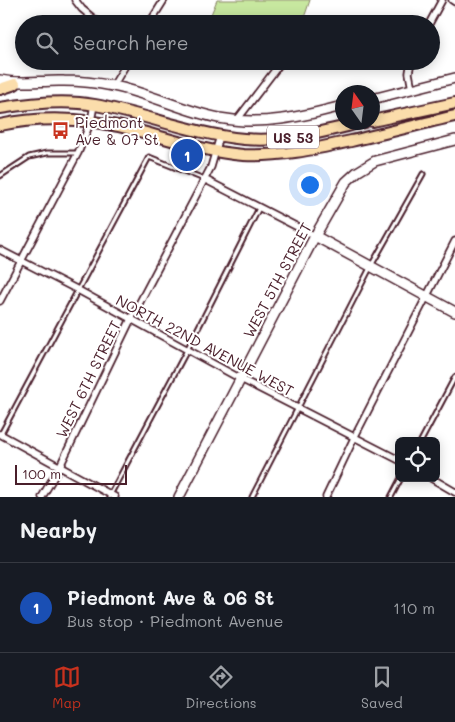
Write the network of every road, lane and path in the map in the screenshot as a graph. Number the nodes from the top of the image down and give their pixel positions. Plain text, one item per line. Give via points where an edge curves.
1 (74, 0) edge
2 (164, 0) edge
3 (442, 0) edge
4 (89, 15) edge
5 (154, 15) edge
6 (434, 15) edge
7 (123, 70) edge
8 (275, 70) edge
9 (410, 70) edge
10 (455, 78) edge
11 (0, 80) edge
12 (15, 84) junction
13 (113, 86) junction
14 (0, 89) edge
15 (412, 89) junction
16 (380, 97) edge
17 (455, 103) edge
18 (94, 105) junction
19 (0, 108) edge
20 (335, 108) edge
21 (455, 116) edge
22 (380, 119) edge
23 (237, 120) junction
24 (91, 121) junction
25 (0, 125) edge
26 (335, 128) edge
27 (220, 136) junction
28 (455, 140) edge
29 (216, 151) junction
30 (78, 153) junction
31 (423, 174) dead end
32 (0, 176) edge
33 (204, 179) junction
34 (259, 208) junction
35 (315, 236) junction
36 (455, 241) edge
37 (0, 250) edge
38 (20, 261) junction
39 (371, 266) junction
40 (78, 290) junction
41 (426, 296) junction
42 (0, 301) edge
43 (455, 312) edge
44 (131, 320) junction
45 (188, 350) junction
46 (455, 377) edge
47 (241, 379) junction
48 (298, 409) junction
49 (0, 435) edge
50 (423, 437) edge
51 (354, 438) junction
52 (395, 458) edge
53 (60, 466) junction
54 (399, 482) edge
55 (438, 482) edge
56 (455, 492) edge
57 (112, 496) edge
58 (42, 497) edge
59 (180, 497) edge
60 (252, 497) edge
61 (326, 497) edge
62 (391, 497) edge

1 - 4 street
2 - 5 street
3 - 6 street
7 - 13 street
8 - 23 street
9 - 15 street
10 - 15 street
11 - 12 street
12 - 13 street via 64,81
12 - 14 highway
13 - 23 street via 218,118
15 - 16 street
17 - 22 highway
18 - 19 highway, US 53 via 53,102
18 - 24 street
18 - 27 highway, US 53
20 - 23 street via 288,119
21 - 29 highway, US 53 via 292,153 245,155
24 - 25 highway, US 53 via 55,119
24 - 29 highway, US 53
24 - 30 street
26 - 27 highway, US 53 via 283,138 253,140
27 - 29 street, WEST 6TH STREET
28 - 35 street, WEST 5TH STREET via 375,161 353,175
29 - 33 street, WEST 6TH STREET
30 - 32 lane via 47,153 29,157
30 - 38 street
31 - 39 lane
33 - 34 street
33 - 40 lane via 150,157
33 - 44 street, WEST 6TH STREET
34 - 35 street
34 - 45 lane
35 - 39 street
35 - 47 street, WEST 5TH STREET
36 - 41 street
37 - 38 street, NORTH 22ND AVENUE WEST
38 - 40 street, NORTH 22ND AVENUE WEST
38 - 42 street
39 - 41 street
39 - 48 lane
40 - 44 street, NORTH 22ND AVENUE WEST
40 - 49 lane
41 - 43 street
41 - 51 street
44 - 45 street, NORTH 22ND AVENUE WEST
44 - 53 street, WEST 6TH STREET
45 - 47 street, NORTH 22ND AVENUE WEST
45 - 57 lane
46 - 50 lane
47 - 48 street, NORTH 22ND AVENUE WEST
47 - 59 street, WEST 5TH STREET
48 - 51 street, NORTH 22ND AVENUE WEST
48 - 60 lane
49 - 53 street
51 - 52 street, NORTH 22ND AVENUE WEST
51 - 61 street
53 - 57 street
53 - 58 street, WEST 6TH STREET
54 - 62 lane
55 - 56 street

